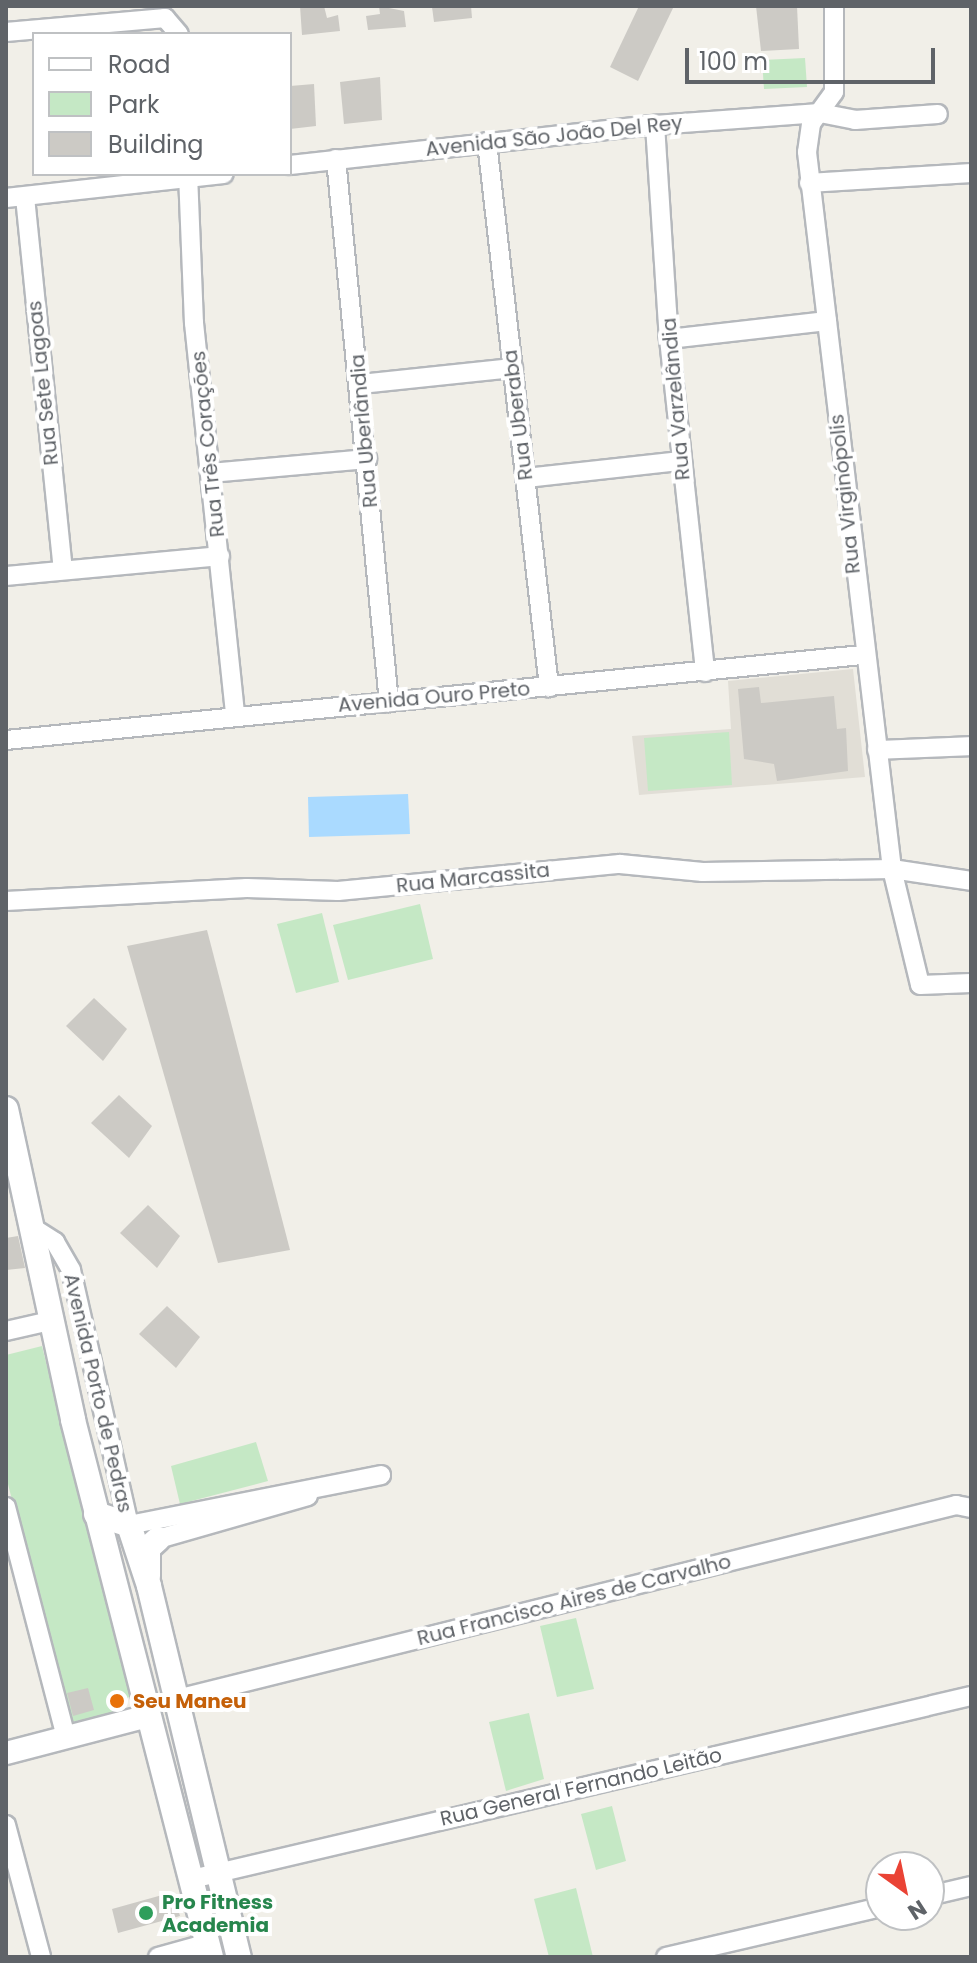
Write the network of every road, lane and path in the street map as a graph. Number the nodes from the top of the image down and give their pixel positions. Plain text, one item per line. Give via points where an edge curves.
1 (834, 6) edge
2 (84, 15) edge
3 (175, 27) edge
4 (6, 32) edge
5 (820, 113) junction
6 (938, 114) dead end
7 (655, 125) junction
8 (487, 142) junction
9 (336, 159) junction
10 (292, 165) edge
11 (971, 173) edge
12 (188, 176) edge
13 (809, 183) junction
14 (15, 197) edge
15 (827, 321) junction
16 (669, 339) junction
17 (513, 368) junction
18 (360, 384) junction
19 (367, 459) junction
20 (681, 461) junction
21 (210, 473) junction
22 (526, 478) junction
23 (220, 556) junction
24 (63, 570) junction
25 (6, 576) edge
26 (862, 655) junction
27 (705, 672) junction
28 (549, 687) junction
29 (389, 702) junction
30 (235, 714) junction
31 (6, 740) edge
32 (971, 746) edge
33 (877, 750) junction
34 (892, 869) junction
35 (971, 881) edge
36 (6, 901) edge
37 (971, 983) edge
38 (6, 1109) edge
39 (33, 1228) junction
40 (50, 1321) junction
41 (6, 1331) edge
42 (381, 1475) dead end
43 (317, 1490) junction
44 (6, 1507) edge
45 (971, 1508) edge
46 (96, 1514) junction
47 (130, 1531) junction
48 (158, 1539) joint
49 (102, 1540) junction
50 (149, 1586) junction
51 (971, 1696) edge
52 (177, 1699) junction
53 (148, 1716) junction
54 (66, 1737) junction
55 (6, 1753) edge
56 (6, 1825) edge
57 (218, 1875) junction
58 (192, 1879) junction
59 (971, 1886) edge
60 (945, 1892) edge
61 (865, 1911) edge
62 (210, 1950) edge
63 (41, 1957) edge
64 (158, 1957) edge
65 (239, 1957) edge
66 (666, 1957) edge

1 - 5 street, Rua Virginópolis via 836,79
2 - 3 street
2 - 4 street
5 - 6 street, Avenida São João Del Rey via 855,120
5 - 7 street, Avenida São João Del Rey
5 - 13 street, Rua Virginópolis via 808,136
7 - 8 street, Avenida São João Del Rey
7 - 16 street, Rua Varzelândia
8 - 9 street, Avenida São João Del Rey
8 - 17 street, Rua Uberaba
9 - 10 street, Avenida São João Del Rey
9 - 18 street, Rua Uberlândia
11 - 13 street
12 - 14 street
12 - 21 street, Rua Três Corações
13 - 15 street, Rua Virginópolis
14 - 24 street, Rua Sete Lagoas
15 - 16 street
15 - 26 street, Rua Virginópolis
16 - 20 street, Rua Varzelândia
17 - 18 street
17 - 22 street, Rua Uberaba
18 - 19 street, Rua Uberlândia
19 - 21 street
19 - 29 street, Rua Uberlândia
20 - 22 street
20 - 27 street, Rua Varzelândia
21 - 23 street, Rua Três Corações
22 - 28 street, Rua Uberaba
23 - 24 street
23 - 30 street, Rua Três Corações
24 - 25 street
26 - 27 street, Avenida Ouro Preto
26 - 33 street, Rua Virginópolis
27 - 28 street, Avenida Ouro Preto
28 - 29 street, Avenida Ouro Preto
29 - 30 street, Avenida Ouro Preto
30 - 31 street, Avenida Ouro Preto
32 - 33 street
33 - 34 street, Rua Virginópolis
34 - 35 street, Rua Marcassita
34 - 36 street, Rua Marcassita via 733,872 620,864 353,890 247,888
34 - 37 street, Rua Virginópolis via 920,985
38 - 39 main road, Avenida Porto de Pedras
39 - 40 main road, Avenida Porto de Pedras
39 - 47 street, Avenida Porto de Pedras via 55,1242 71,1270
40 - 41 street
40 - 46 main road, Avenida Porto de Pedras
42 - 43 street
43 - 47 street
43 - 48 street via 299,1502
44 - 54 street
45 - 52 street, Rua Francisco Aires de Carvalho via 956,1505
46 - 47 main road, Avenida Porto de Pedras
46 - 49 main road, Avenida Porto de Pedras
47 - 49 main road, Avenida Porto de Pedras
47 - 50 main road, Avenida Porto de Pedras
48 - 50 main road via 146,1556
49 - 53 main road, Avenida Porto de Pedras
50 - 52 main road, Avenida Porto de Pedras
51 - 57 street, Rua General Fernando Leitão
52 - 57 main road, Avenida Porto de Pedras
53 - 54 street
53 - 58 main road, Avenida Porto de Pedras
54 - 55 street
56 - 63 street
57 - 58 street, Rua General Fernando Leitão
57 - 65 main road, Avenida Porto de Pedras
58 - 62 main road, Avenida Porto de Pedras
59 - 60 street
61 - 66 street
62 - 64 street

